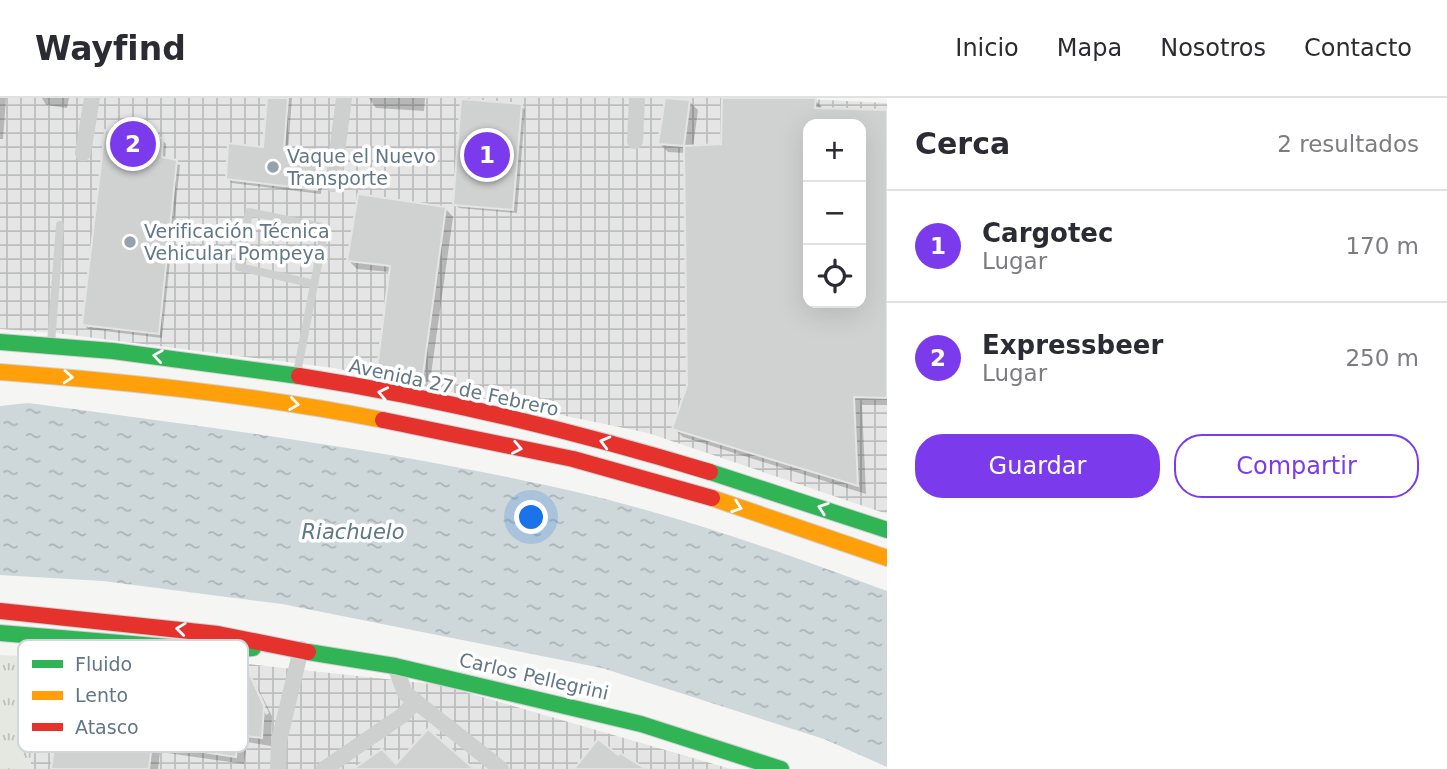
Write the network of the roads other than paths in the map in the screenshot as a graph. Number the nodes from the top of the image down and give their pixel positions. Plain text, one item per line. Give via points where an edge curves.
1 (92, 98) edge
2 (344, 98) edge
3 (637, 98) edge
4 (635, 141) dead end
5 (83, 153) dead end
6 (333, 184) dead end
7 (60, 225) dead end
8 (314, 284) junction
9 (0, 342) edge
10 (51, 345) junction
11 (0, 372) edge
12 (297, 376) junction
13 (887, 530) edge
14 (887, 558) edge
15 (0, 611) edge
16 (0, 633) edge
17 (84, 640) edge
18 (241, 640) edge
19 (248, 641) edge
20 (272, 646) junction
21 (248, 648) edge
22 (301, 649) junction
23 (395, 666) junction
24 (415, 702) junction
25 (278, 769) edge
26 (324, 769) edge
27 (501, 769) edge
28 (781, 769) edge

1 - 5 street
2 - 6 street
3 - 4 street
7 - 10 lane
8 - 8 lane via 323,227 249,212 239,267
8 - 12 lane
9 - 10 main road, Avenida 27 de Febrero
12 -> 10 main road, Avenida 27 de Febrero
11 -> 14 main road via 317,407 573,459 703,495
13 -> 12 main road, Avenida 27 de Febrero via 772,489 603,442
18 -> 15 main road, Carlos Pellegrini via 183,629
16 - 17 main road, Carlos Pellegrini
20 -> 19 main road, Carlos Pellegrini
20 - 21 main road, Carlos Pellegrini
20 - 22 main road, Carlos Pellegrini
22 - 23 main road, Carlos Pellegrini
22 - 25 street via 279,741
23 - 24 street via 405,693
23 - 28 main road, Carlos Pellegrini via 641,724
24 - 26 street
24 - 27 street

